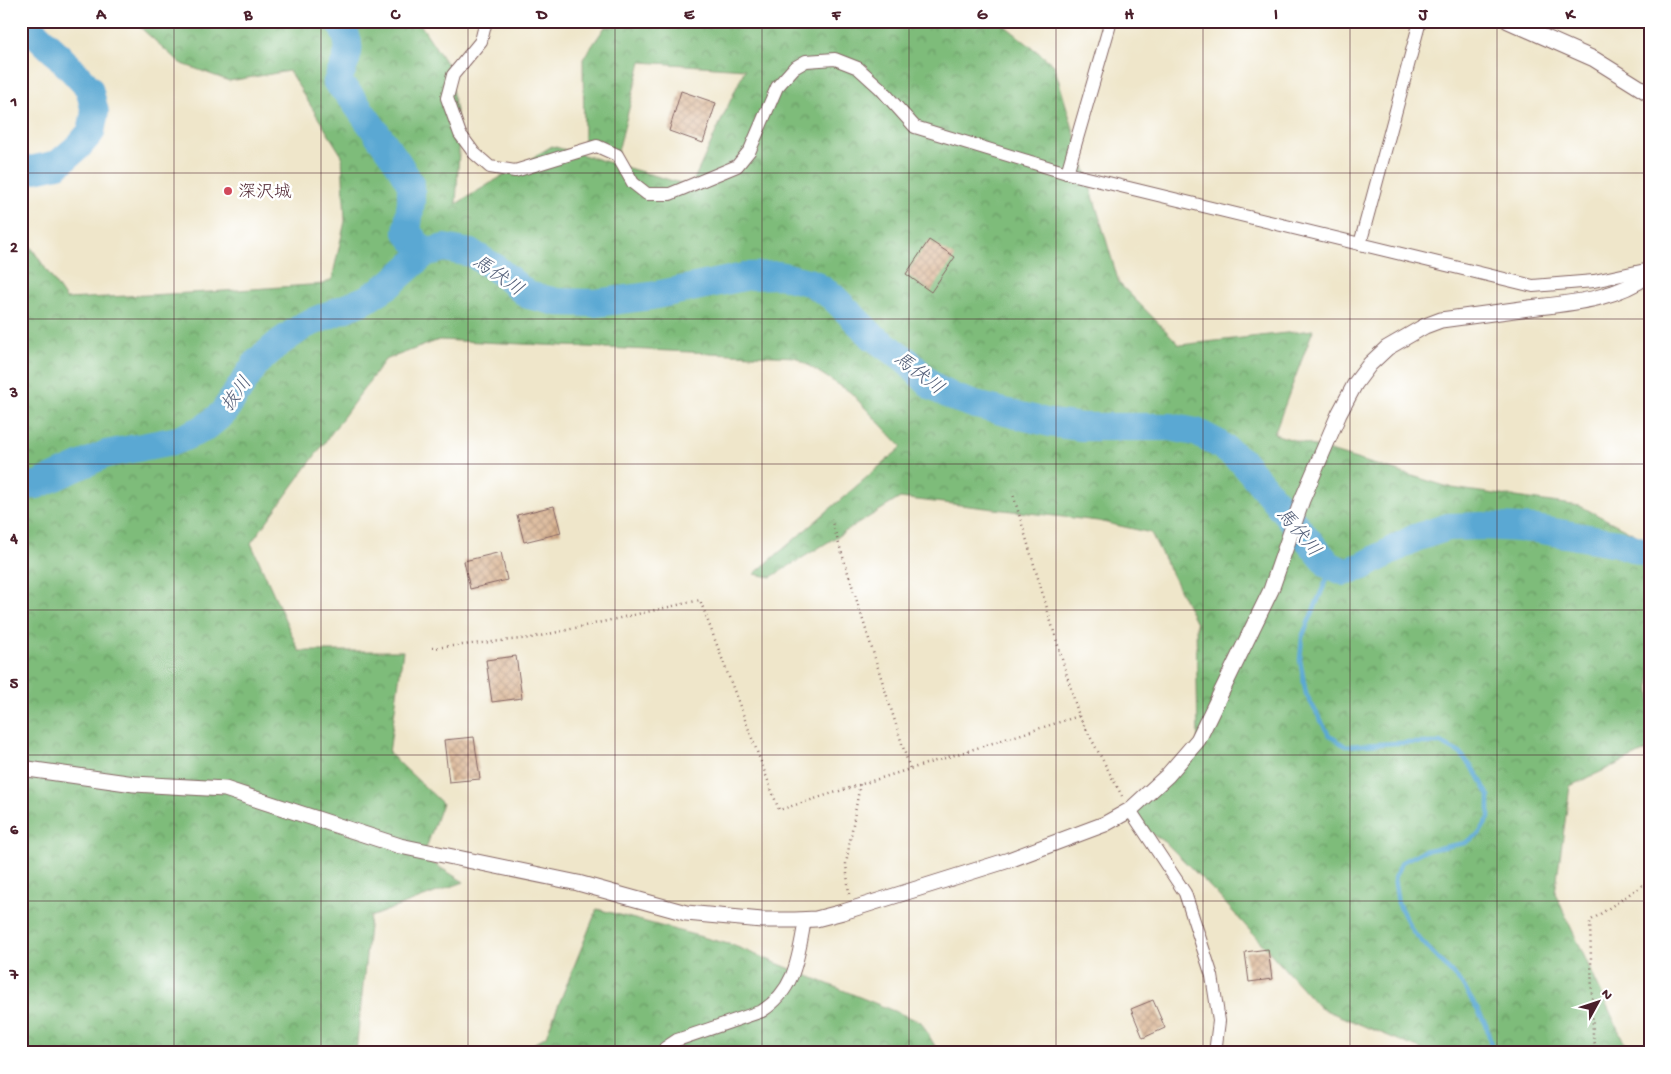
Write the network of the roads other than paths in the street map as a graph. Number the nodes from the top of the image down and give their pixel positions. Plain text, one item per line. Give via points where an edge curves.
1 (486, 21) edge
2 (1111, 21) edge
3 (1420, 21) edge
4 (1508, 21) edge
5 (1650, 94) edge
6 (1067, 174) junction
7 (1360, 244) junction
8 (1650, 269) edge
9 (1650, 274) edge
10 (21, 768) edge
11 (1130, 810) junction
12 (805, 920) junction
13 (662, 1053) edge
14 (1215, 1053) edge

1 - 6 street via 481,41 453,75 447,98 460,134 490,167 515,172 597,146 617,155 633,183 647,194 670,194 737,166 750,150 777,87 794,68 806,60 835,59 858,68 915,127
2 - 6 street
3 - 7 street
4 - 5 street via 1594,59
6 - 7 street
7 - 8 street via 1534,286 1594,280
9 - 11 street via 1606,296 1441,320 1387,348 1370,364 1339,414 1302,500 1271,590 1198,740 1167,776
10 - 12 street via 134,784 225,789 400,846 578,883 686,913 762,920
11 - 12 street via 1105,824 1009,860
11 - 14 street via 1185,893 1212,976 1219,1021
12 - 13 street via 796,967 784,992 774,1003 762,1011 677,1040

